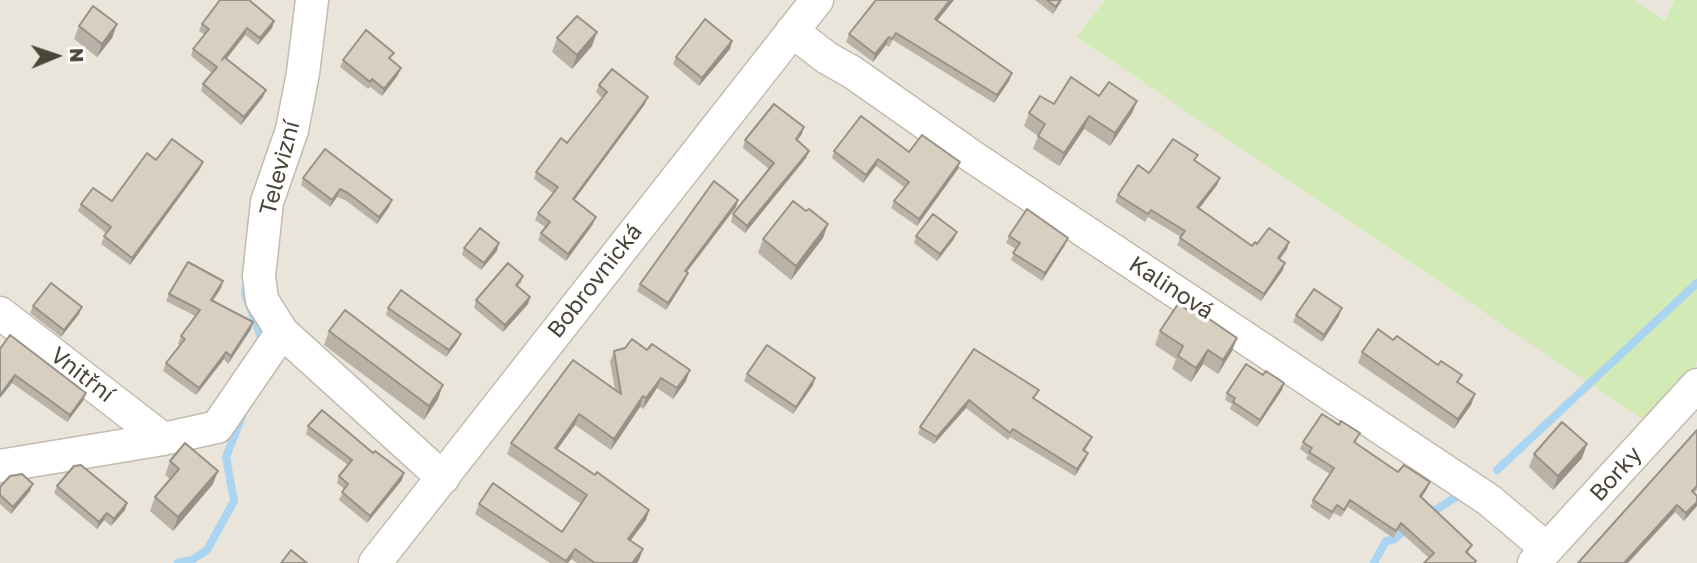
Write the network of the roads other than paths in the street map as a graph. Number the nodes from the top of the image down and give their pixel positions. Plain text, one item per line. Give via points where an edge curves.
1 (312, 0) edge
2 (817, 0) edge
3 (792, 31) junction
4 (0, 313) edge
5 (282, 332) junction
6 (1697, 385) edge
7 (163, 439) junction
8 (0, 466) edge
9 (443, 478) junction
10 (1541, 556) edge
11 (375, 563) edge

1 - 5 street, Televizní via 292,130 267,202 260,264 262,300
2 - 3 street, Bobrovnická
3 - 9 street, Bobrovnická
3 - 10 street, Kalinová via 1489,500
4 - 7 street, Vnitřní
5 - 7 street via 217,427
5 - 9 street, Televizní
6 - 10 street, Borky
7 - 8 street
9 - 11 street, Bobrovnická

